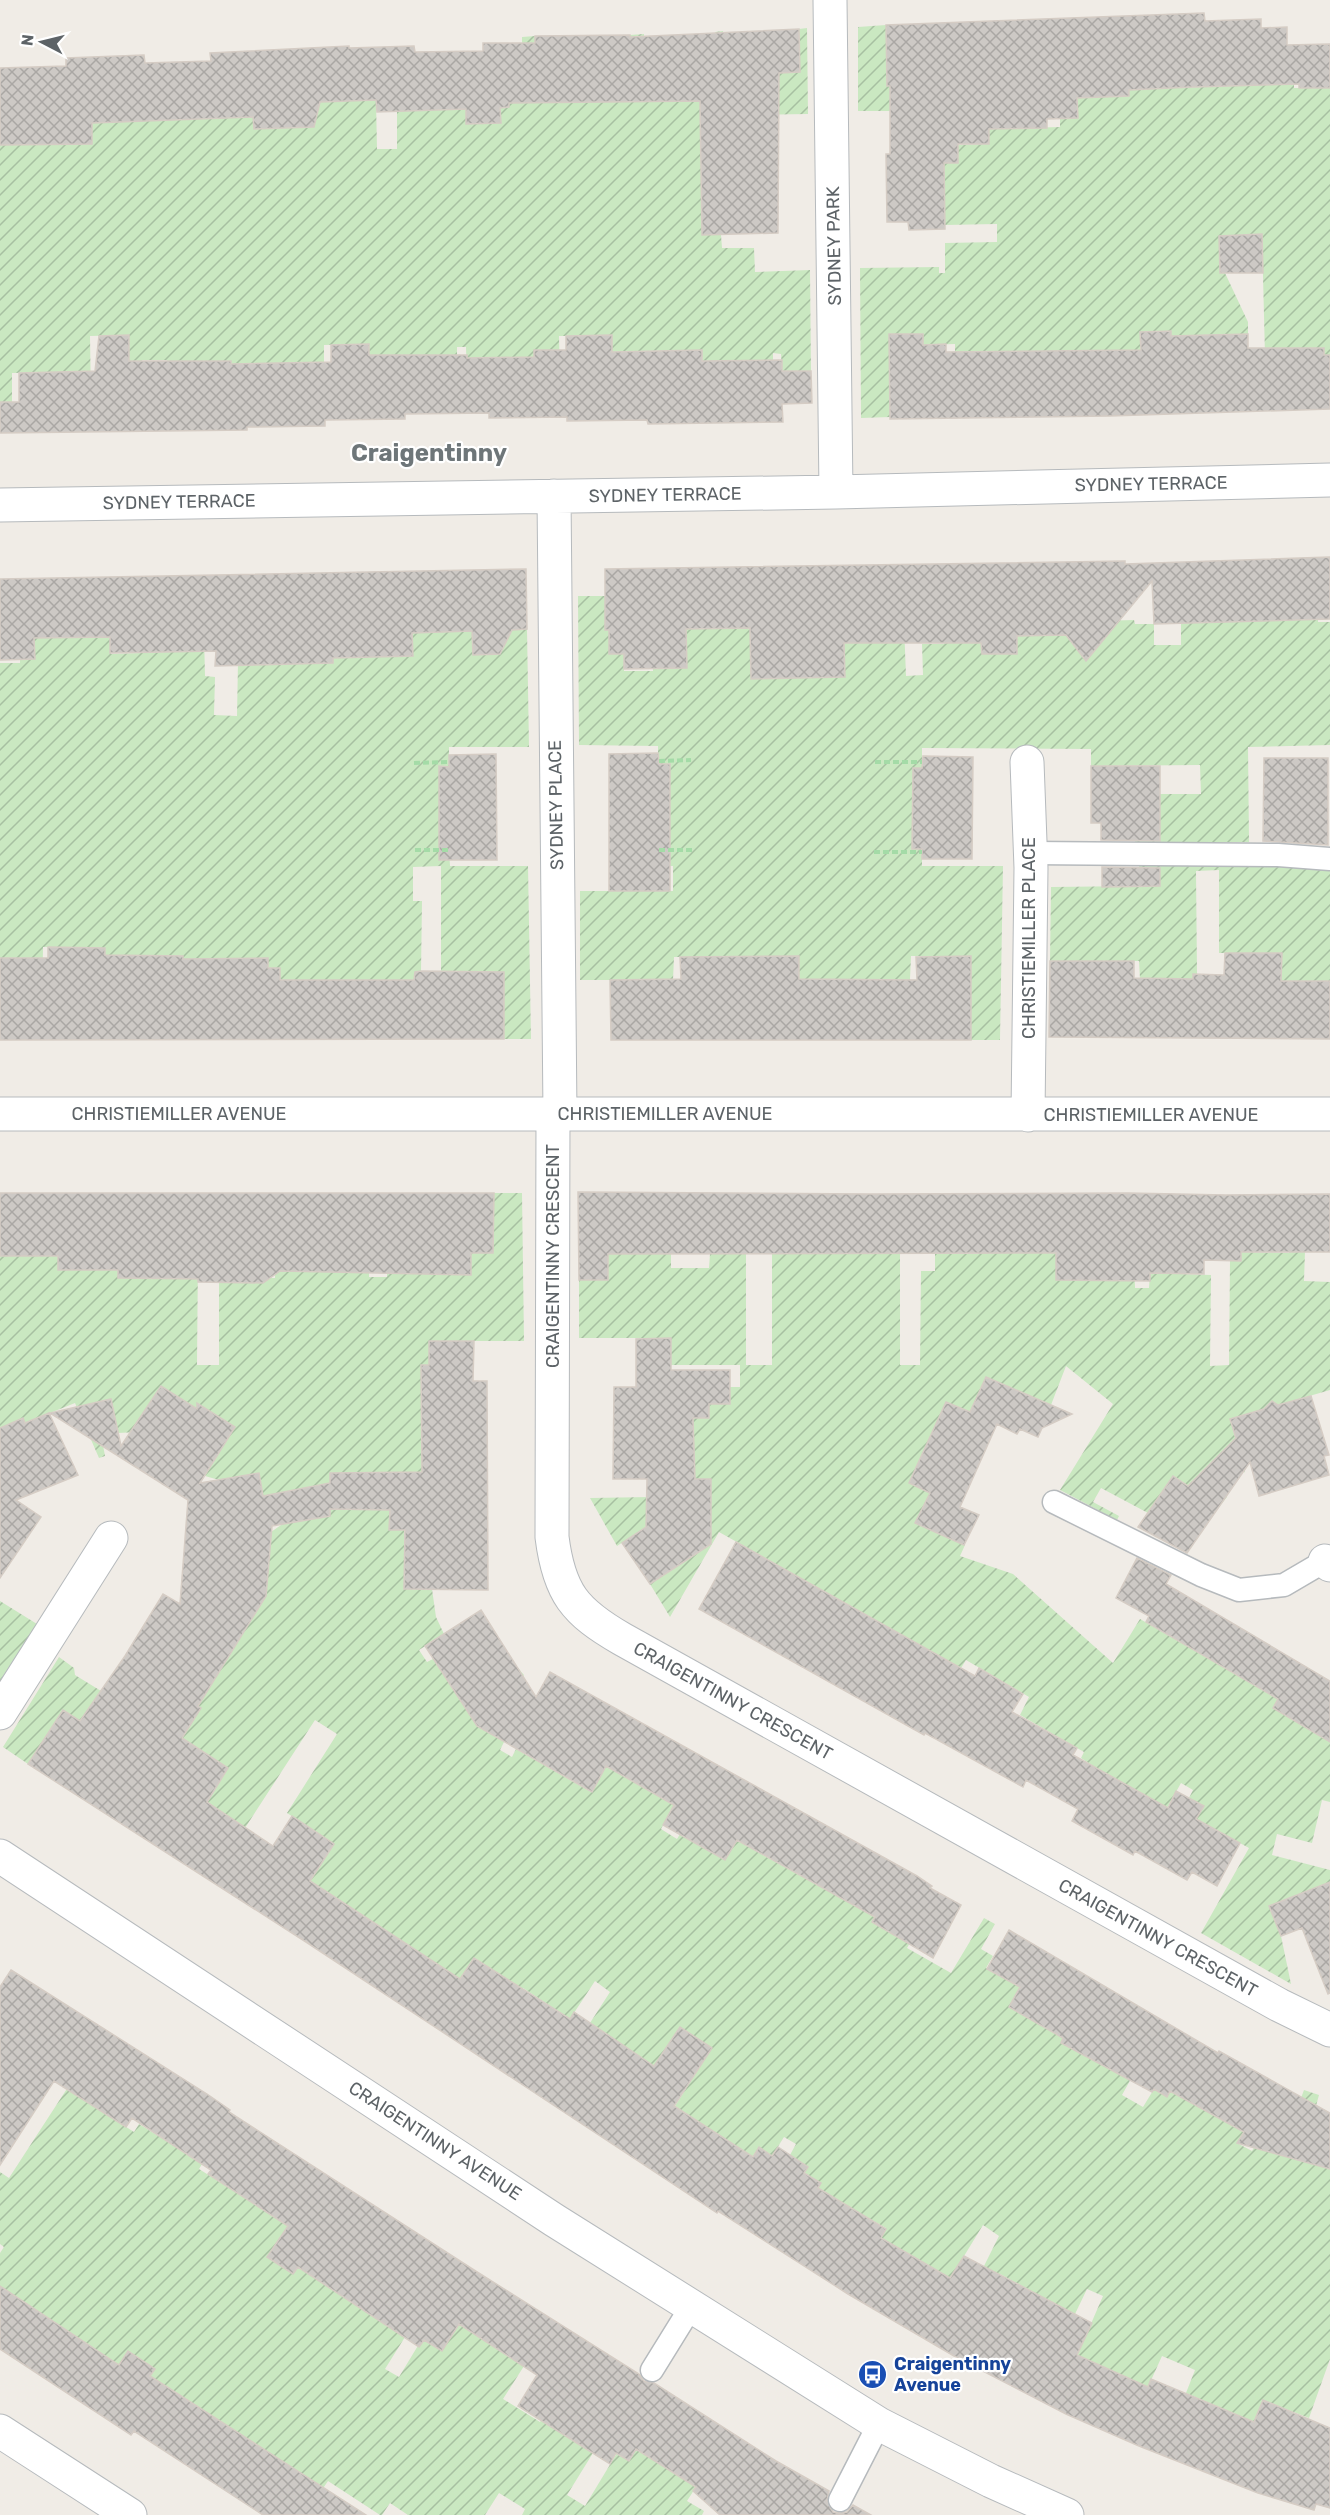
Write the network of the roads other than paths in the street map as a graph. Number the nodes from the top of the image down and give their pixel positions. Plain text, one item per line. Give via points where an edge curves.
1 (830, 0) edge
2 (1330, 480) edge
3 (836, 492) junction
4 (554, 496) junction
5 (0, 505) edge
6 (1027, 762) dead end
7 (1030, 853) junction
8 (1330, 859) edge
9 (0, 1114) edge
10 (556, 1114) junction
11 (1330, 1114) edge
12 (1029, 1115) junction
13 (1054, 1502) dead end
14 (111, 1538) dead end
15 (1327, 1563) edge
16 (0, 1713) edge
17 (0, 1856) edge
18 (1330, 2030) edge
19 (691, 2307) junction
20 (652, 2370) dead end
21 (879, 2424) junction
22 (0, 2431) edge
23 (840, 2500) dead end
24 (130, 2515) edge
25 (1068, 2515) edge

1 - 3 street, SYDNEY PARK
2 - 3 street, SYDNEY TERRACE
3 - 4 street, SYDNEY TERRACE
4 - 5 street, SYDNEY TERRACE
4 - 10 street, SYDNEY PLACE
6 - 7 street, CHRISTIEMILLER PLACE
7 - 8 lane
7 - 12 street, CHRISTIEMILLER PLACE
9 - 10 street, CHRISTIEMILLER AVENUE
10 - 12 street, CHRISTIEMILLER AVENUE
10 - 18 street, CRAIGENTINNY CRESCENT via 552,1537 555,1562 575,1603 593,1622
11 - 12 street, CHRISTIEMILLER AVENUE
13 - 15 lane via 1239,1590 1284,1585
14 - 16 street
17 - 19 street, CRAIGENTINNY AVENUE
19 - 20 lane
19 - 21 street, CRAIGENTINNY AVENUE
21 - 23 lane
21 - 25 street, CRAIGENTINNY AVENUE
22 - 24 street

